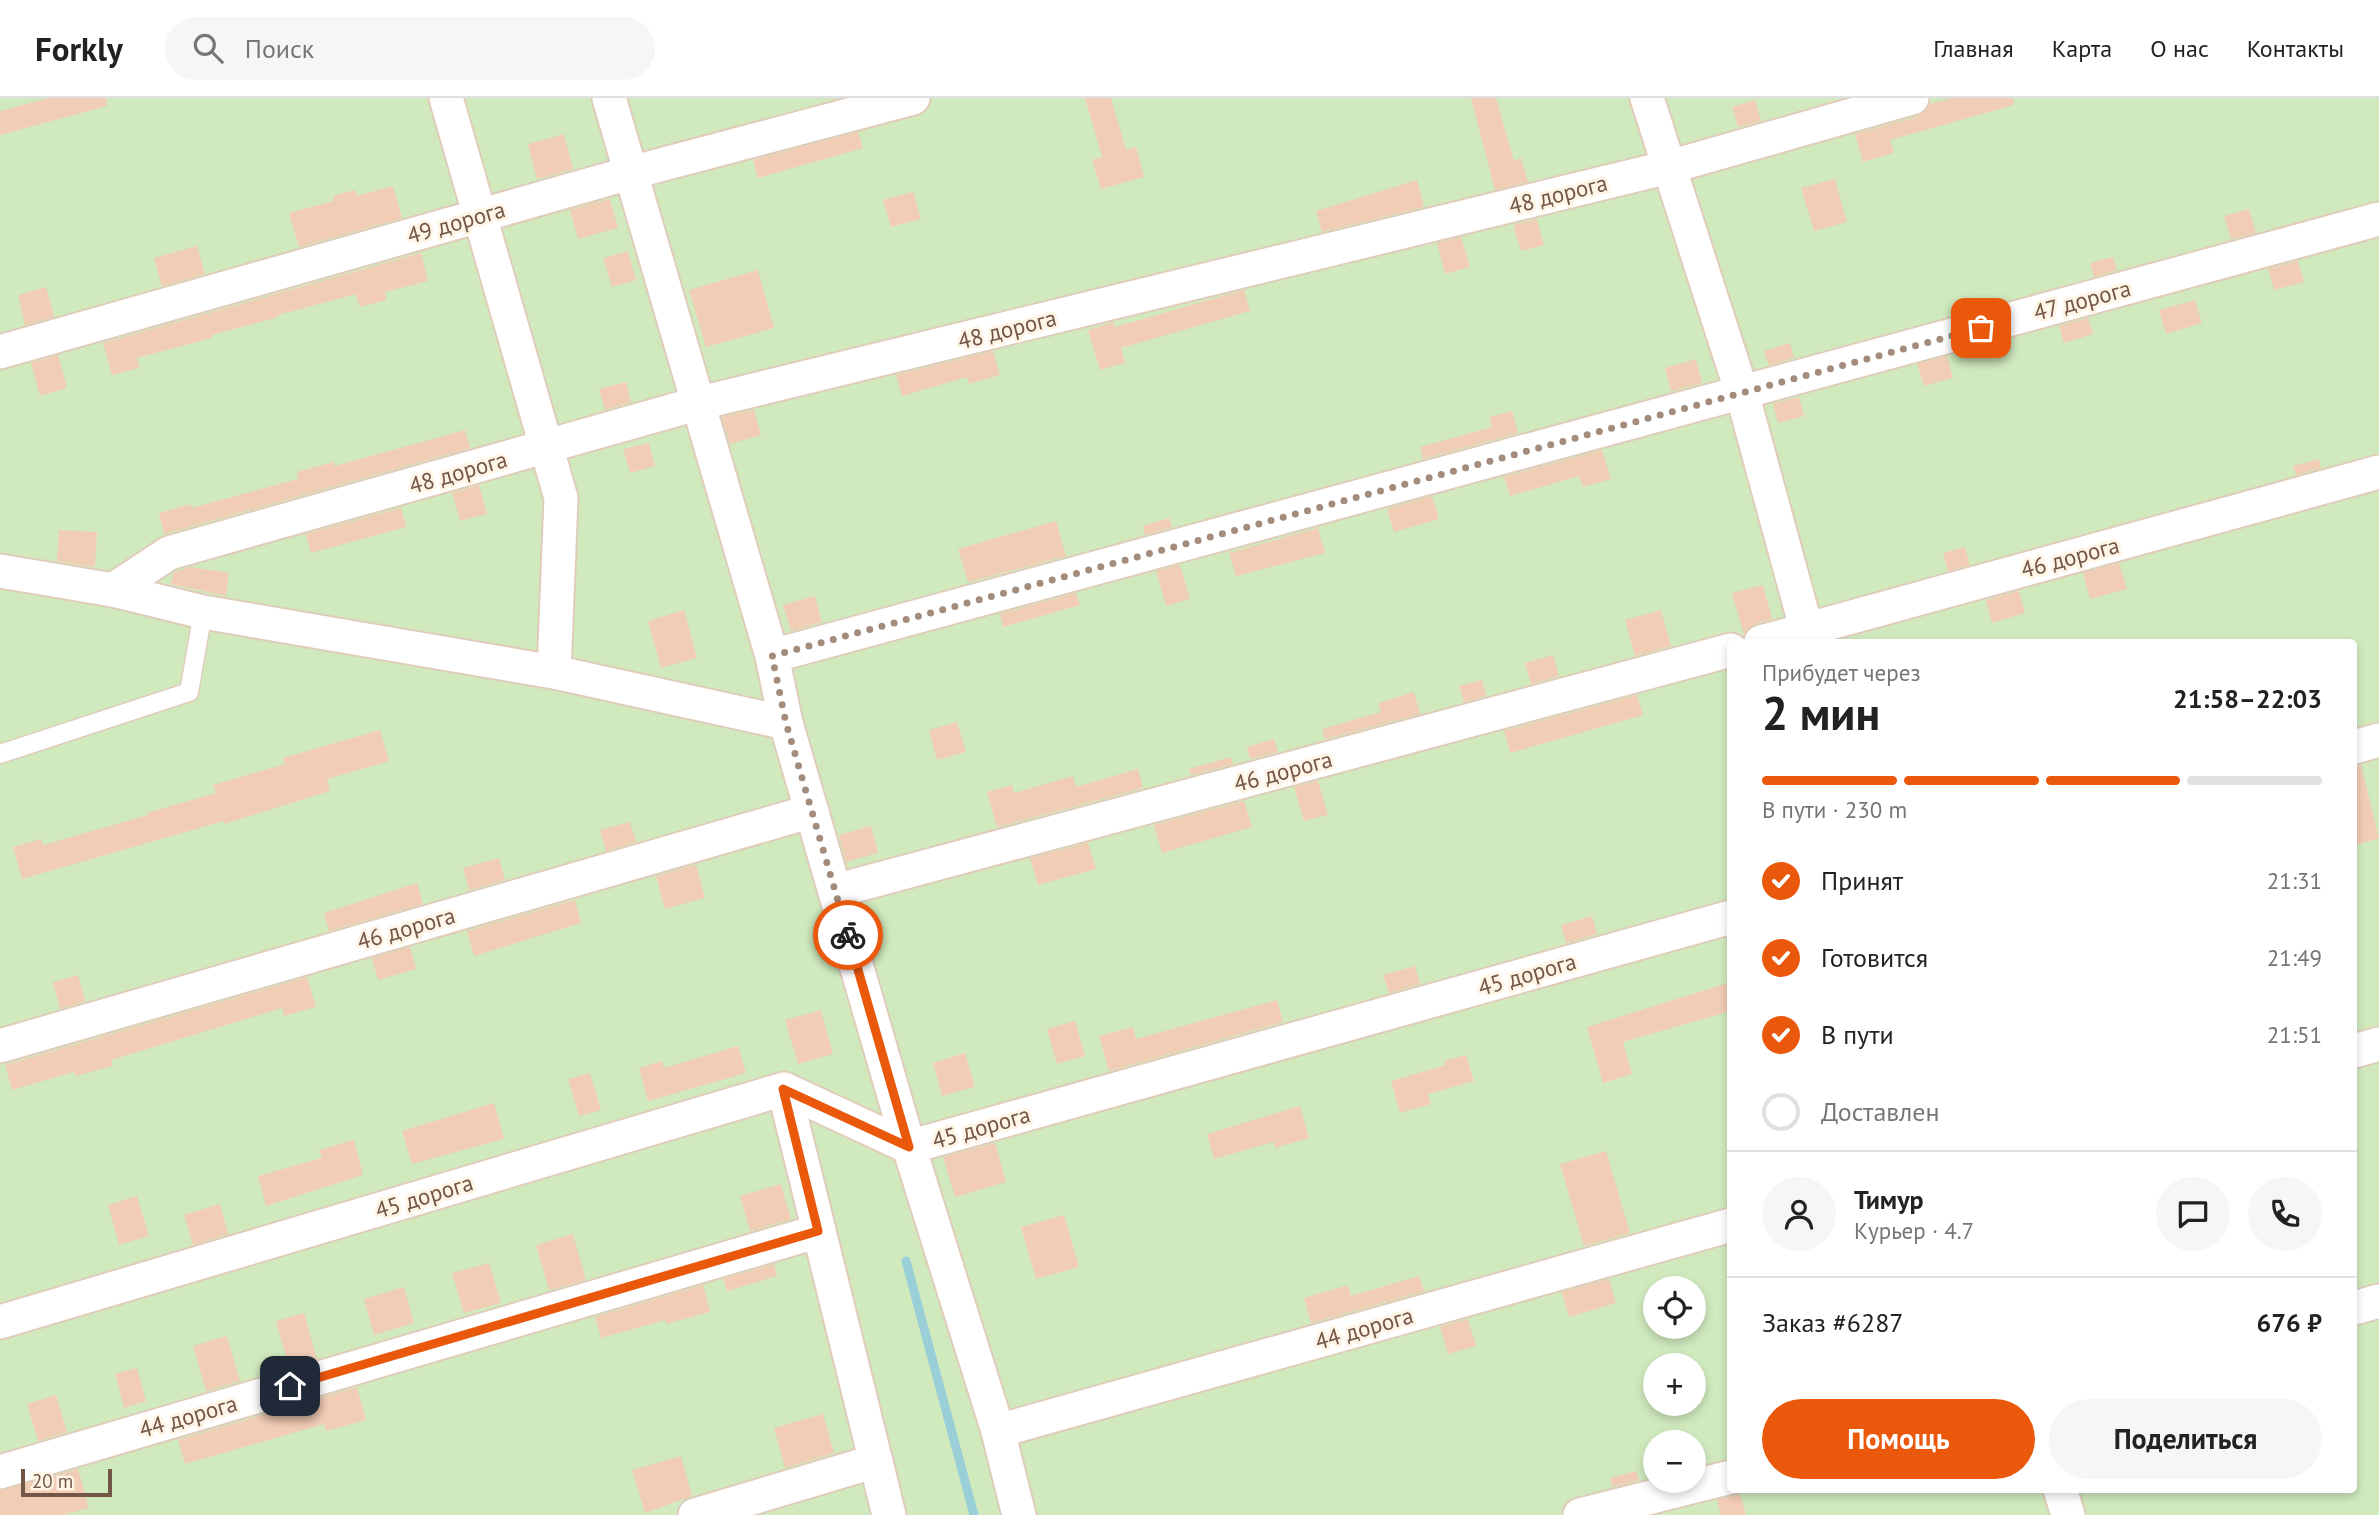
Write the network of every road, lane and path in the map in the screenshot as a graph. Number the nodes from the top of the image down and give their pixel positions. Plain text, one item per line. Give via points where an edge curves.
1 (446, 98) edge
2 (609, 98) edge
3 (913, 98) edge
4 (1647, 98) edge
5 (1912, 98) edge
6 (1669, 167) junction
7 (630, 173) junction
8 (479, 216) junction
9 (2379, 219) edge
10 (0, 352) edge
11 (1742, 393) junction
12 (696, 404) junction
13 (545, 447) junction
14 (2379, 472) edge
15 (0, 571) edge
16 (113, 590) junction
17 (203, 612) junction
18 (1808, 636) edge
19 (1784, 639) edge
20 (1727, 651) edge
21 (772, 656) junction
22 (554, 672) junction
23 (786, 723) junction
24 (2379, 740) edge
25 (2357, 746) edge
26 (0, 754) edge
27 (812, 811) junction
28 (835, 891) junction
29 (1727, 918) edge
30 (2379, 1044) edge
31 (0, 1046) edge
32 (2357, 1050) edge
33 (783, 1089) junction
34 (909, 1147) junction
35 (1727, 1226) edge
36 (818, 1231) junction
37 (2379, 1301) edge
38 (2357, 1307) edge
39 (0, 1322) edge
40 (998, 1431) junction
41 (876, 1461) junction
42 (0, 1472) edge
43 (1727, 1478) edge
44 (2061, 1493) edge
45 (695, 1515) edge
46 (889, 1515) edge
47 (1019, 1515) edge
48 (1580, 1515) edge
49 (2068, 1515) edge

1 - 8 street
2 - 7 street
3 - 7 street, 49 дорога
4 - 6 street
5 - 6 street, 48 дорога
6 - 11 street
6 - 12 street, 48 дорога
7 - 8 street, 49 дорога
7 - 12 street
8 - 10 street, 49 дорога
8 - 13 street
9 - 11 street, 47 дорога
11 - 18 street
11 - 21 street, 47 дорога
12 - 13 street, 48 дорога
12 - 21 street
13 - 16 street, 48 дорога via 169,553
13 - 22 street via 561,499
14 - 18 street, 46 дорога
15 - 16 street
16 - 17 street
17 - 22 street
17 - 26 lane via 190,692
18 - 19 street, 46 дорога
20 - 28 street, 46 дорога
21 - 23 street
22 - 23 street
23 - 27 street
24 - 25 street
27 - 28 street
27 - 31 street, 46 дорога
28 - 34 street
29 - 34 street, 45 дорога
30 - 32 street
33 - 34 street, 45 дорога
33 - 36 street
33 - 39 street, 45 дорога
34 - 40 street
35 - 40 street, 44 дорога
36 - 41 street
36 - 42 street, 44 дорога
37 - 38 street
40 - 47 street
41 - 45 street
41 - 46 street
43 - 48 street
44 - 49 street

